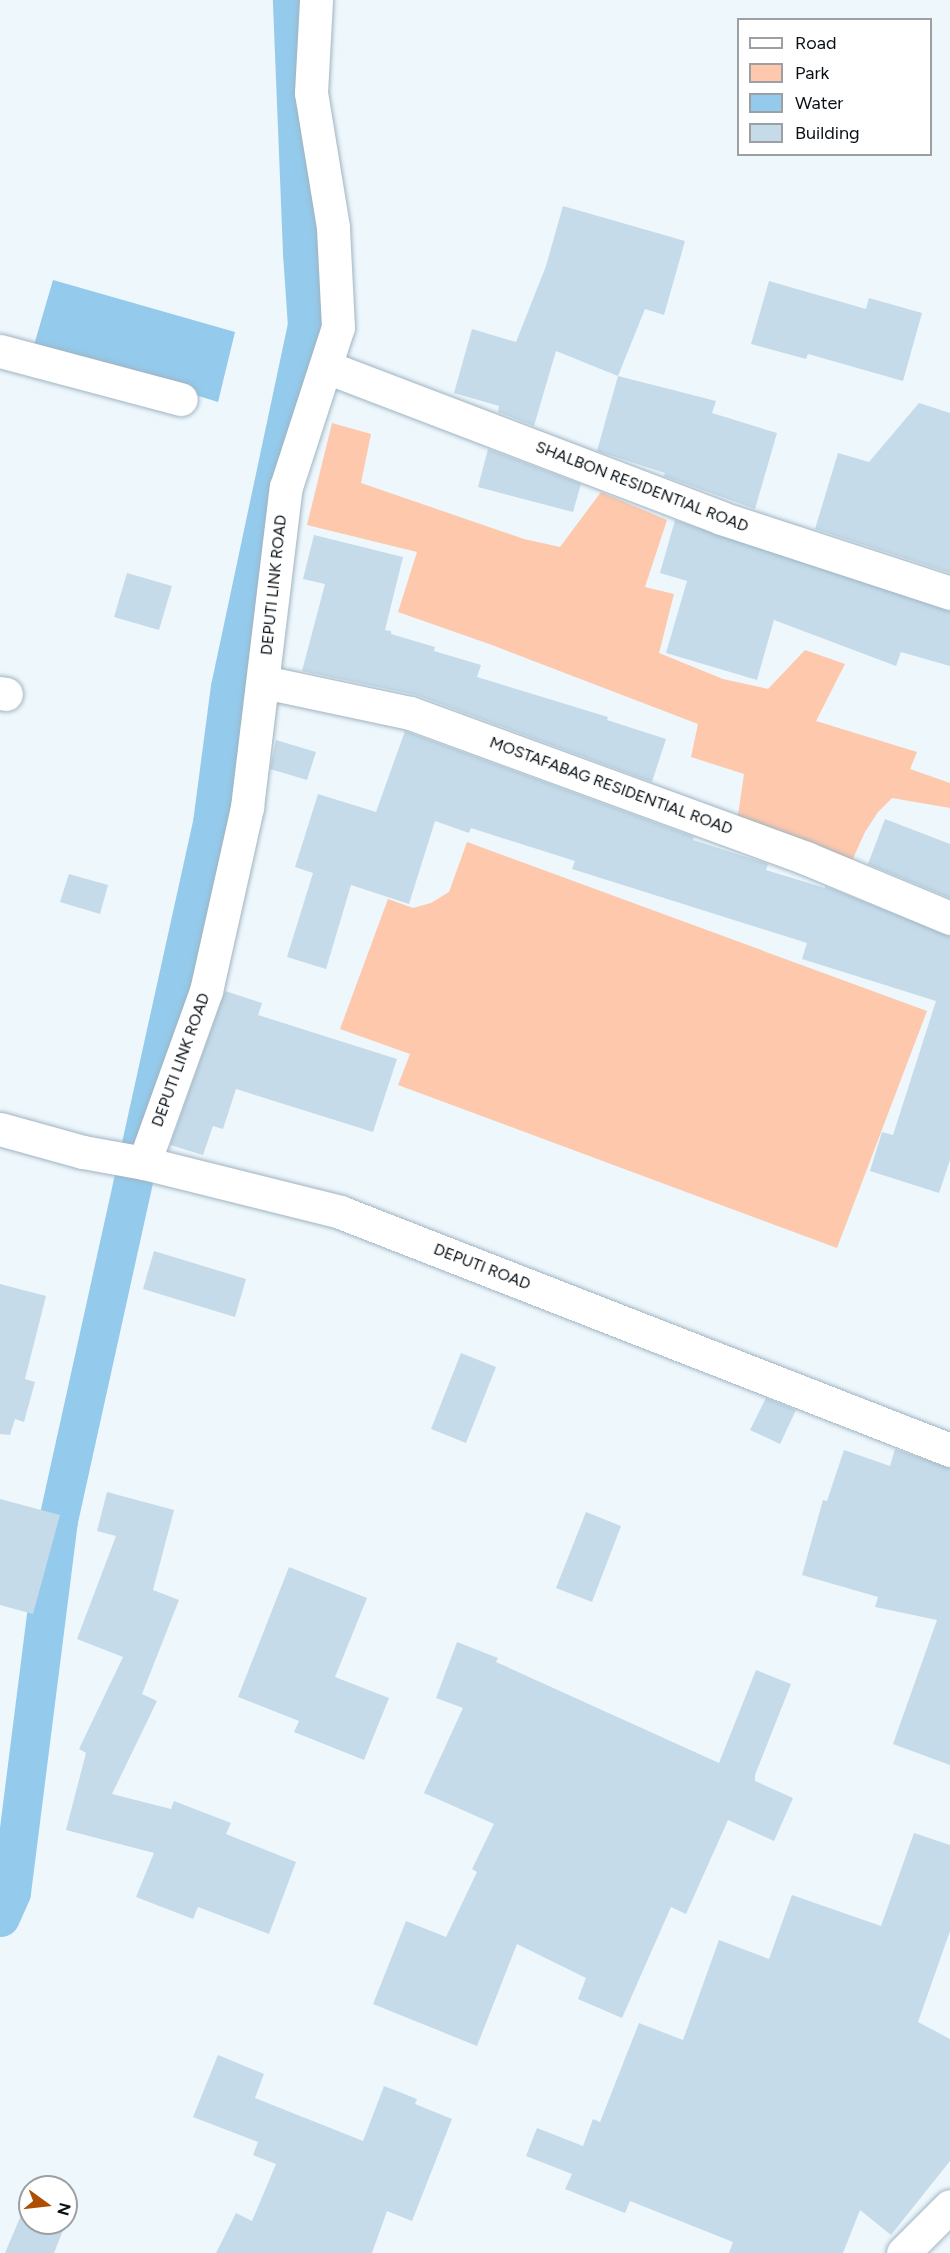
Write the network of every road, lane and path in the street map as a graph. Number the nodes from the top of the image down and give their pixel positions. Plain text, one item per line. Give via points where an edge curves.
1 (315, 0) edge
2 (0, 351) edge
3 (337, 371) dead end
4 (181, 399) dead end
5 (950, 593) edge
6 (264, 682) junction
7 (950, 918) edge
8 (0, 1129) edge
9 (144, 1163) junction
10 (950, 1450) edge
11 (950, 2206) edge
12 (903, 2253) edge

1 - 6 street, DEPUTI LINK ROAD via 311,93 333,226 338,327 286,487
2 - 4 street
3 - 5 street, SHALBON RESIDENTIAL ROAD via 721,518
6 - 7 street, MOSTAFABAG RESIDENTIAL ROAD via 410,713 806,858
6 - 9 street, DEPUTI LINK ROAD via 247,807 206,990
8 - 9 street, DEPUTI ROAD via 83,1152
9 - 10 street, DEPUTI ROAD via 340,1212
11 - 12 street

